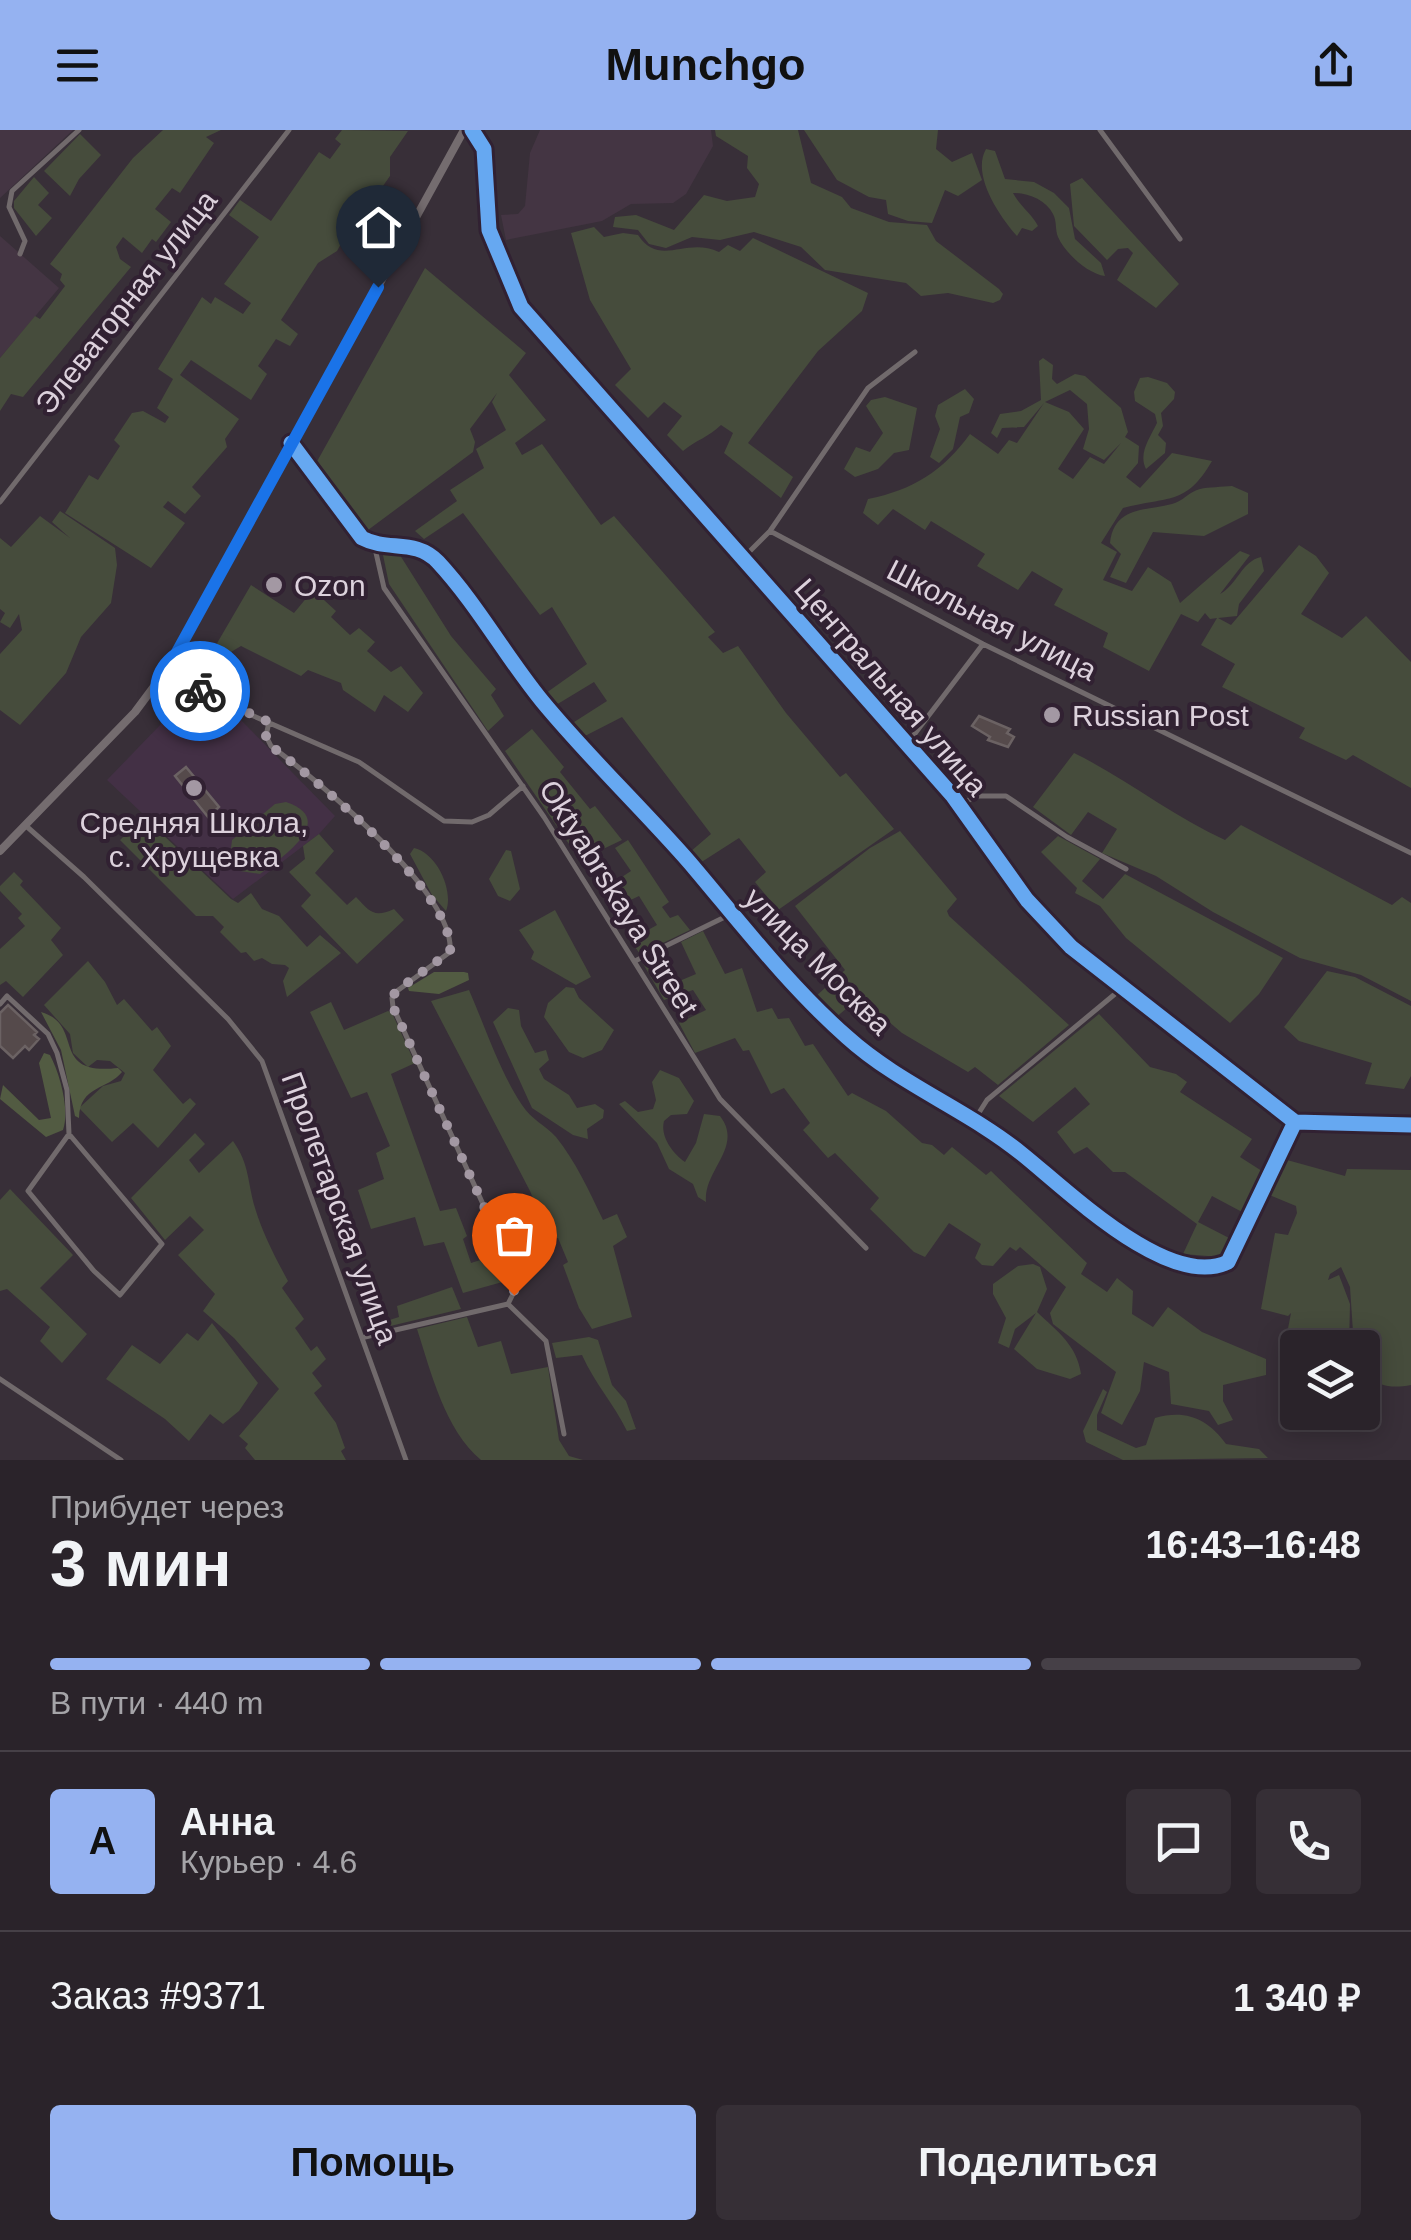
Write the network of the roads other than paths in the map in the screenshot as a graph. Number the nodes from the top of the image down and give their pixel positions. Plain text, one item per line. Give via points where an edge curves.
1 (80, 130) edge
2 (289, 130) edge
3 (464, 130) edge
4 (472, 130) edge
5 (1100, 130) edge
6 (1180, 240) dead end
7 (20, 254) dead end
8 (914, 352) dead end
9 (291, 442) junction
10 (0, 502) edge
11 (770, 530) junction
12 (374, 544) junction
13 (742, 559) junction
14 (983, 644) junction
15 (170, 665) junction
16 (269, 722) junction
17 (906, 744) junction
18 (524, 786) junction
19 (960, 806) junction
20 (25, 825) junction
21 (0, 851) edge
22 (1411, 853) edge
23 (1126, 869) dead end
24 (731, 914) junction
25 (636, 960) junction
26 (1121, 989) junction
27 (0, 1004) edge
28 (975, 1119) junction
29 (1295, 1122) junction
30 (1411, 1125) edge
31 (69, 1134) junction
32 (866, 1248) dead end
33 (508, 1304) junction
34 (364, 1337) junction
35 (0, 1379) edge
36 (564, 1434) dead end
37 (121, 1460) edge
38 (406, 1460) edge

1 - 7 street via 12,191 9,207 26,241
2 - 10 street, Элеваторная улица
3 - 9 main road
4 - 13 street, Центральная улица via 484,150 489,230 521,306
5 - 6 street
8 - 11 street via 868,388
9 - 12 street via 362,538
9 - 15 main road
11 - 13 street
11 - 14 street, Школьная улица
12 - 18 street, Oktyabrskaya Street via 384,588
12 - 24 street, улица Москва via 411,545 437,562 540,698
13 - 17 street, Центральная улица
14 - 17 street
14 - 22 street, Школьная улица
15 - 16 street via 199,690
15 - 20 main road via 135,712
16 - 18 street via 359,762 444,821 489,815
16 - 33 street via 271,746 363,822 422,888 448,932 450,952 392,998 514,1272 517,1286
17 - 19 street, Центральная улица
18 - 25 street, Oktyabrskaya Street
19 - 23 street via 976,796 1006,796
19 - 26 street, Центральная улица via 1027,900
20 - 21 main road
20 - 34 street, Пролетарская улица via 214,1005 262,1061
24 - 25 street
24 - 28 street, улица Москва via 848,1038
25 - 32 street, Oktyabrskaya Street via 720,1099
26 - 28 street via 987,1100
26 - 29 street, Центральная улица
27 - 31 street via 7,996 48,1034 67,1090
28 - 29 street, улица Москва via 1143,1248 1178,1262 1222,1265
29 - 30 street
31 - 31 street via 162,1244 120,1295 28,1191
33 - 34 street
33 - 36 street via 546,1341
34 - 38 street, Пролетарская улица
35 - 37 street

